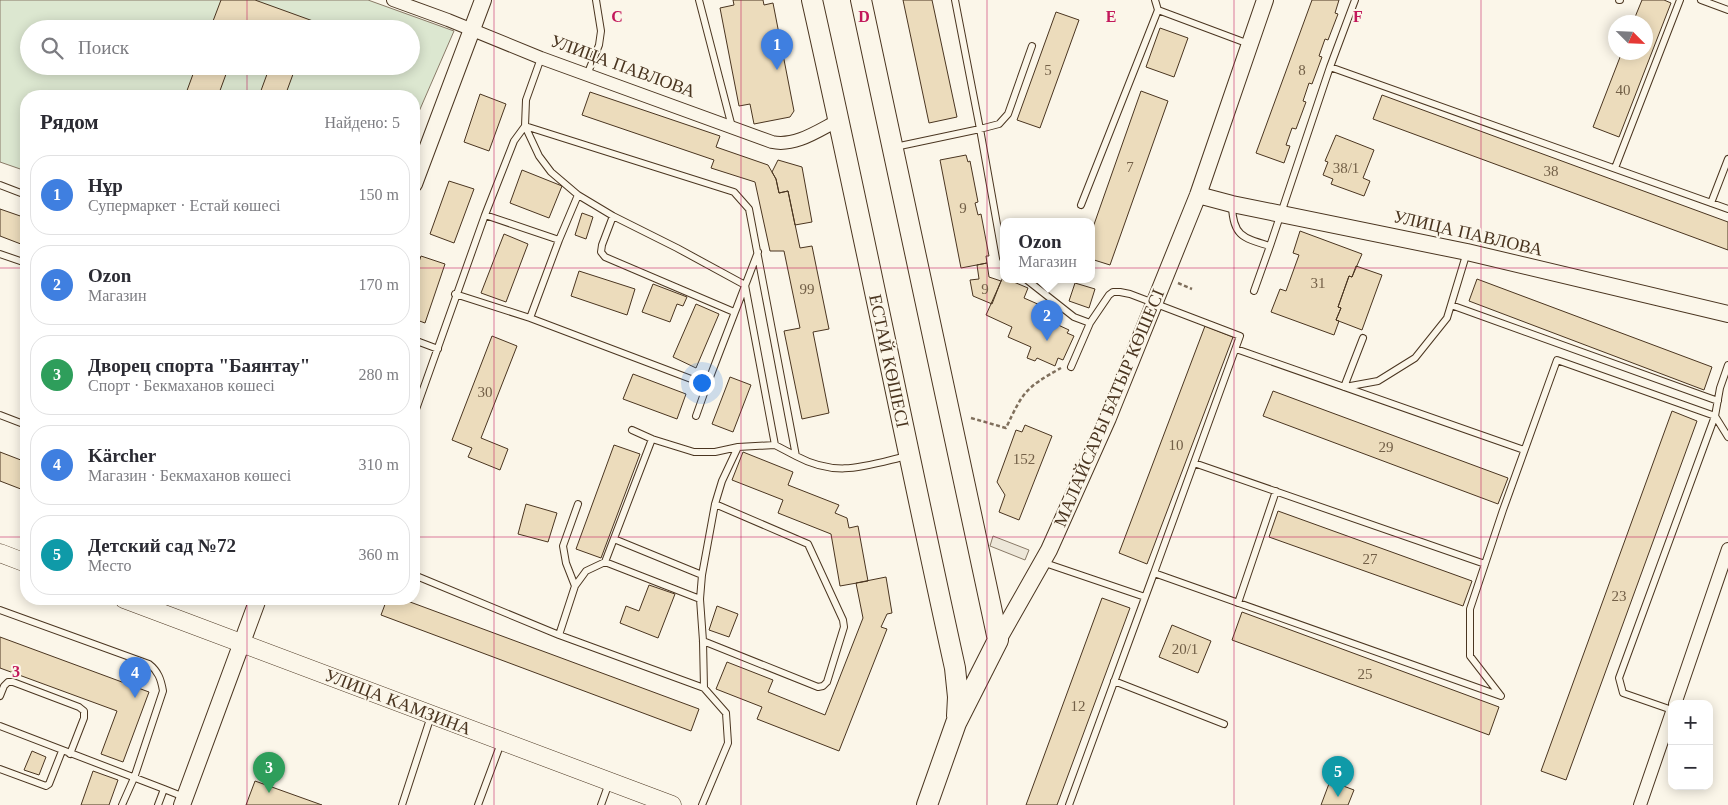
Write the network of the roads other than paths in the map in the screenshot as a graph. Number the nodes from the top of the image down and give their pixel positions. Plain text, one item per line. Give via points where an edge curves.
1 (393, 0) edge
2 (483, 0) edge
3 (596, 0) edge
4 (699, 0) edge
5 (812, 0) edge
6 (861, 0) edge
7 (955, 0) edge
8 (1155, 0) edge
9 (1265, 0) edge
10 (1355, 0) edge
11 (1680, 0) edge
12 (1701, 0) edge
13 (1158, 10) junction
14 (1728, 10) edge
15 (472, 30) junction
16 (1249, 44) junction
17 (1032, 46) dead end
18 (541, 58) junction
19 (1330, 67) junction
20 (587, 75) junction
21 (839, 120) junction
22 (525, 126) junction
23 (732, 127) junction
24 (980, 129) junction
25 (892, 148) junction
26 (1728, 159) edge
27 (420, 168) edge
28 (1615, 168) junction
29 (0, 185) edge
30 (20, 193) edge
31 (578, 195) junction
32 (1198, 195) junction
33 (1711, 203) junction
34 (1232, 204) junction
35 (1081, 205) dead end
36 (1728, 209) edge
37 (1281, 214) junction
38 (485, 215) junction
39 (613, 216) junction
40 (558, 240) junction
41 (1000, 241) edge
42 (1270, 246) junction
43 (758, 252) junction
44 (1467, 252) junction
45 (0, 254) edge
46 (20, 261) edge
47 (1031, 283) edge
48 (745, 285) junction
49 (1254, 291) dead end
50 (455, 294) junction
51 (1154, 304) junction
52 (1451, 305) junction
53 (1726, 311) edge
54 (734, 312) junction
55 (530, 318) junction
56 (1090, 323) junction
57 (1363, 338) dead end
58 (420, 342) edge
59 (438, 349) junction
60 (1236, 349) junction
61 (1728, 366) edge
62 (1071, 367) dead end
63 (706, 385) junction
64 (1344, 387) junction
65 (420, 398) edge
66 (1718, 401) junction
67 (0, 415) edge
68 (696, 416) dead end
69 (1715, 416) junction
70 (20, 423) edge
71 (632, 430) dead end
72 (1728, 437) edge
73 (652, 439) junction
74 (775, 445) junction
75 (738, 447) junction
76 (1524, 450) junction
77 (796, 456) junction
78 (908, 456) junction
79 (1194, 463) junction
80 (1276, 491) junction
81 (578, 504) dead end
82 (715, 504) junction
83 (614, 539) junction
84 (1728, 548) edge
85 (0, 553) edge
86 (20, 561) edge
87 (605, 562) junction
88 (1042, 562) junction
89 (1485, 564) junction
90 (1154, 573) junction
91 (702, 575) junction
92 (420, 577) edge
93 (575, 586) junction
94 (1145, 597) junction
95 (700, 599) junction
96 (1238, 603) junction
97 (140, 605) edge
98 (256, 605) edge
99 (0, 610) edge
100 (559, 635) junction
101 (998, 640) junction
102 (703, 641) junction
103 (241, 642) junction
104 (1114, 681) junction
105 (704, 688) junction
106 (0, 696) edge
107 (1676, 700) edge
108 (1668, 710) edge
109 (432, 715) junction
110 (956, 723) junction
111 (1668, 723) edge
112 (1224, 724) dead end
113 (0, 726) edge
114 (501, 742) junction
115 (62, 751) junction
116 (70, 754) junction
117 (0, 769) edge
118 (134, 778) junction
119 (609, 782) junction
120 (164, 789) junction
121 (183, 801) edge
122 (669, 804) edge
123 (122, 805) edge
124 (158, 805) edge
125 (402, 805) edge
126 (478, 805) edge
127 (601, 805) edge
128 (702, 805) edge
129 (927, 805) edge
130 (1069, 805) edge
131 (1640, 805) edge

1 - 15 street, УЛИЦА ПАВЛОВА
2 - 15 street
3 - 20 lane via 601,31
4 - 23 lane
5 - 21 main road, ЕСТАЙ КӨШЕСІ
6 - 25 main road
7 - 24 lane
8 - 13 lane
9 - 16 street, МАЛАЙСАРЫ БАТЫР КӨШЕСІ
10 - 19 lane
11 - 28 lane
12 - 14 lane
13 - 16 lane
13 - 35 lane
15 - 18 street, УЛИЦА ПАВЛОВА
15 - 27 street
16 - 32 street, МАЛАЙСАРЫ БАТЫР КӨШЕСІ
17 - 24 lane via 1008,114 999,124
18 - 20 street, УЛИЦА ПАВЛОВА
18 - 22 lane via 526,100
19 - 28 lane
19 - 37 lane
20 - 23 street, УЛИЦА ПАВЛОВА
21 - 23 street, УЛИЦА ПАВЛОВА via 800,139 780,144
21 - 78 main road, ЕСТАЙ КӨШЕСІ
22 - 31 lane via 539,156 551,172
22 - 38 lane via 514,141
22 - 43 lane via 734,192 749,209
24 - 25 lane
24 - 41 lane
25 - 101 main road
26 - 33 lane
28 - 33 lane
29 - 30 lane
31 - 39 lane
31 - 40 lane
32 - 34 street, УЛИЦА ПАВЛОВА
32 - 51 street, МАЛАЙСАРЫ БАТЫР КӨШЕСІ
33 - 36 lane
34 - 37 street, УЛИЦА ПАВЛОВА
34 - 42 lane via 1237,230 1247,240
37 - 42 lane
37 - 44 street, УЛИЦА ПАВЛОВА
38 - 40 lane
38 - 50 lane
39 - 48 lane
39 - 54 lane via 602,245 601,252 605,257
40 - 55 lane
42 - 49 lane
43 - 48 lane
43 - 77 lane
44 - 52 lane
44 - 53 street, УЛИЦА ПАВЛОВА
45 - 46 lane
47 - 56 lane via 1074,317
48 - 54 lane
48 - 74 lane
50 - 55 lane
50 - 59 lane
51 - 56 lane via 1130,294 1114,292
51 - 60 lane via 1240,336
51 - 88 street, МАЛАЙСАРЫ БАТЫР КӨШЕСІ via 1108,418
52 - 64 lane via 1447,318 1415,358 1378,382
52 - 66 lane
54 - 63 lane
55 - 63 lane
56 - 62 lane
57 - 64 lane
58 - 59 lane
59 - 65 lane
60 - 64 lane
60 - 79 lane
61 - 66 lane
63 - 68 lane
64 - 76 lane
66 - 69 lane
67 - 70 lane
69 - 72 lane
69 - 76 lane via 1557,360
69 - 108 lane via 1619,678 1623,693
71 - 73 lane
73 - 75 lane via 694,452
73 - 83 lane
74 - 75 lane
74 - 77 lane
75 - 82 lane
76 - 89 lane
77 - 78 lane via 812,464 847,469
78 - 110 main road, ЕСТАЙ КӨШЕСІ via 957,682
79 - 80 lane
79 - 90 lane
80 - 89 lane
80 - 96 lane
81 - 93 lane via 563,546
82 - 91 lane
82 - 102 lane via 808,544 844,627 827,682 818,687
83 - 87 lane
83 - 91 lane
84 - 107 street
85 - 86 main road
87 - 93 lane via 586,571
87 - 95 lane
88 - 94 lane
88 - 101 street, МАЛАЙСАРЫ БАТЫР КӨШЕСІ
89 - 96 lane via 1470,609 1470,656 1501,696
90 - 94 lane
90 - 96 lane
91 - 95 lane
92 - 100 lane
93 - 100 lane
94 - 104 lane
95 - 102 lane
97 - 103 main road, УЛИЦА КАМЗИНА
98 - 103 street
99 - 118 lane via 155,668 163,691
100 - 105 lane
101 - 110 main road, МАЛАЙСАРЫ БАТЫР КӨШЕСІ
102 - 105 lane
103 - 109 main road, УЛИЦА КАМЗИНА
103 - 121 street
104 - 112 lane
104 - 130 lane
105 - 128 lane via 726,714 728,743
106 - 116 lane via 4,686 13,682 84,711
109 - 114 main road, УЛИЦА КАМЗИНА
109 - 125 lane
110 - 129 main road, МАЛАЙСАРЫ БАТЫР КӨШЕСІ
111 - 131 street
113 - 115 lane
114 - 119 main road, УЛИЦА КАМЗИНА
114 - 126 lane
115 - 116 lane
115 - 117 lane via 46,786
116 - 118 lane
118 - 120 lane
118 - 123 lane
119 - 122 main road, УЛИЦА КАМЗИНА
119 - 127 lane
120 - 121 lane
120 - 124 lane

